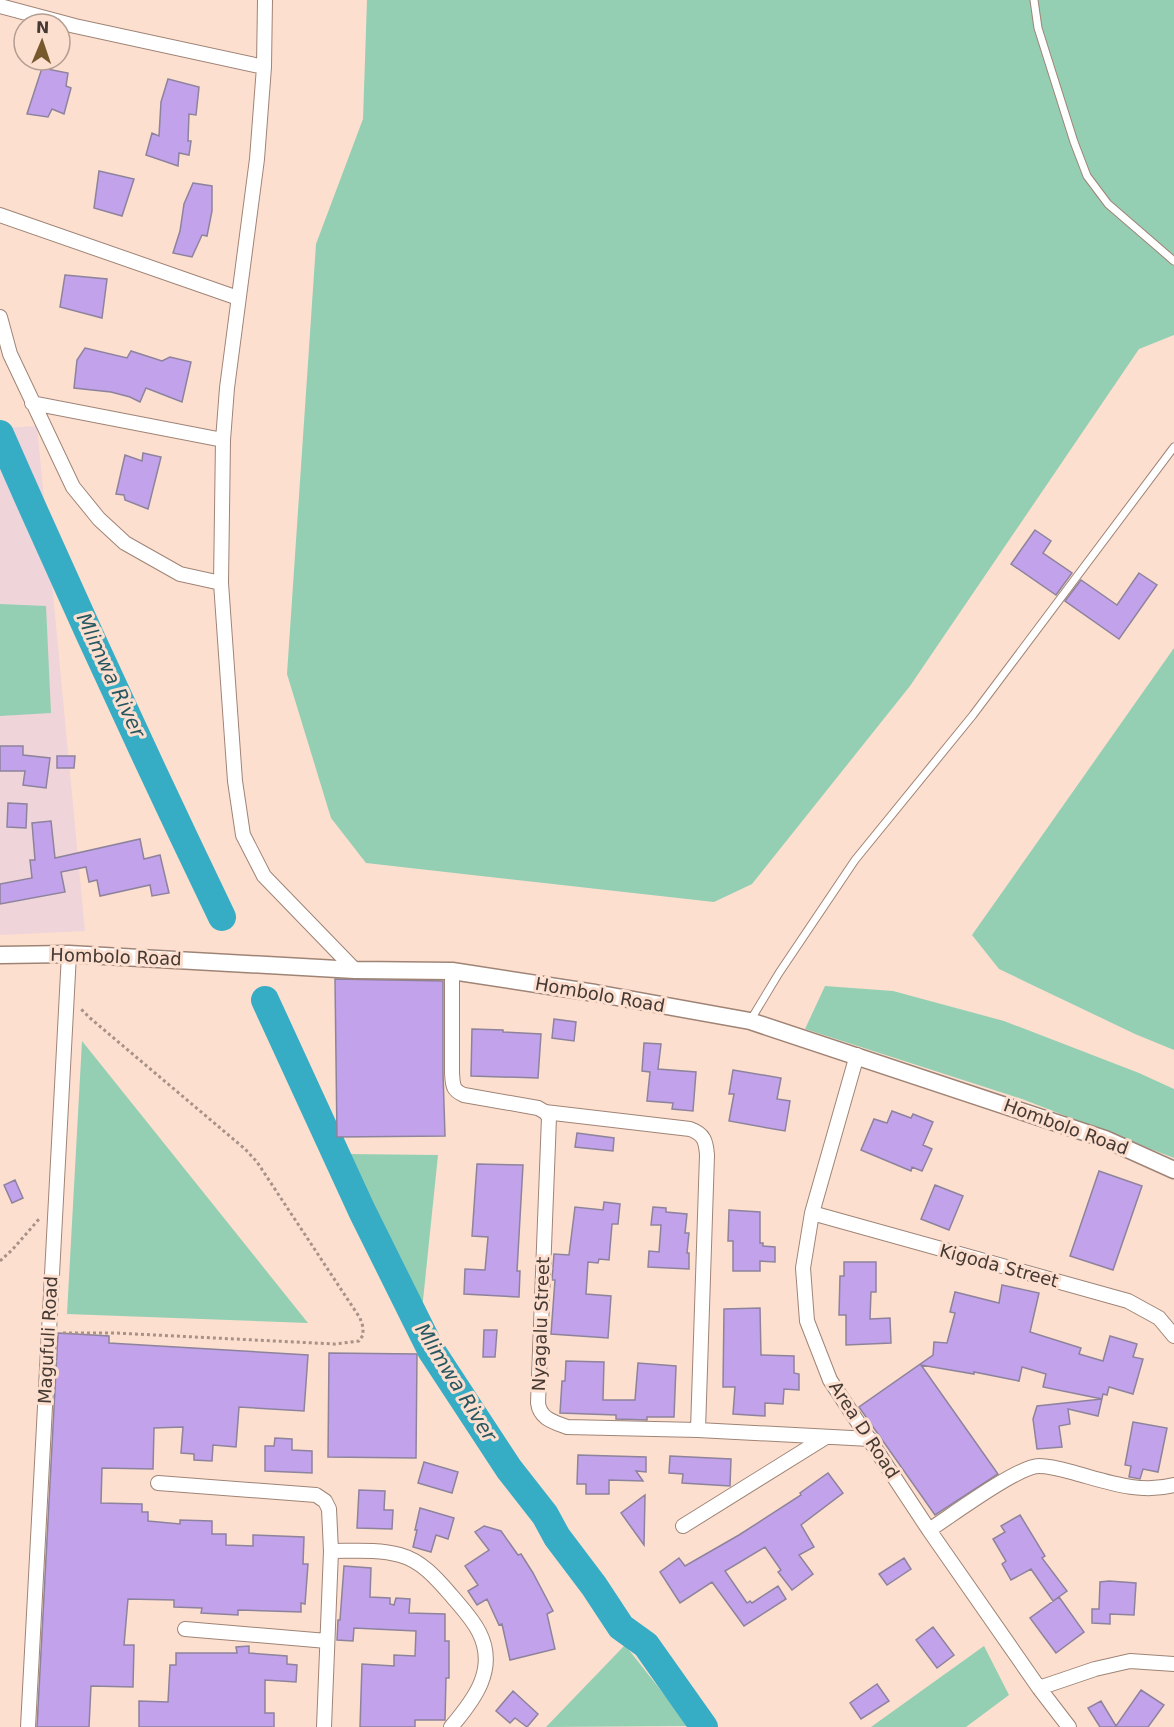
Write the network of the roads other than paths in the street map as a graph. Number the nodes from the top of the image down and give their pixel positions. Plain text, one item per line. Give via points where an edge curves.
1 (265, 0) edge
2 (1034, 0) edge
3 (0, 6) edge
4 (264, 67) junction
5 (0, 215) edge
6 (1174, 261) edge
7 (238, 298) junction
8 (0, 317) edge
9 (32, 403) junction
10 (223, 440) junction
11 (1174, 447) edge
12 (221, 583) junction
13 (69, 954) junction
14 (0, 955) edge
15 (355, 970) junction
16 (452, 971) junction
17 (750, 1021) junction
18 (857, 1055) junction
19 (545, 1112) junction
20 (1174, 1170) edge
21 (812, 1213) junction
22 (1174, 1336) edge
23 (698, 1430) junction
24 (826, 1437) junction
25 (870, 1439) junction
26 (158, 1483) dead end
27 (1174, 1485) edge
28 (682, 1526) dead end
29 (929, 1530) junction
30 (331, 1551) junction
31 (185, 1629) dead end
32 (327, 1641) junction
33 (1174, 1664) edge
34 (1039, 1688) junction
35 (28, 1727) edge
36 (324, 1727) edge
37 (451, 1727) edge
38 (1069, 1727) edge

1 - 4 street
2 - 6 lane via 1042,39 1087,176 1108,204
3 - 4 street
4 - 7 street via 257,159
5 - 7 street
7 - 10 street
8 - 9 street via 10,354
9 - 10 street
9 - 12 street via 73,487 99,519 125,543 180,574
10 - 12 street
11 - 17 lane via 973,715 855,860
12 - 15 street via 235,781 243,835 264,876
13 - 14 street, Hombolo Road
13 - 15 street, Hombolo Road
13 - 35 street, Magufuli Road
15 - 16 street, Hombolo Road
16 - 17 street, Hombolo Road
16 - 19 street via 452,1073 457,1092
17 - 18 street, Hombolo Road
18 - 20 street, Hombolo Road via 1105,1139
18 - 21 street, Area D Road
19 - 23 street via 690,1129 706,1142
19 - 23 street, Nyagalu Street via 550,1126 539,1410 567,1427
21 - 22 street, Kigoda Street via 1128,1301 1160,1318
21 - 25 street, Area D Road via 803,1268 807,1322 830,1380
23 - 24 street, Nyagalu Street
24 - 25 street, Nyagalu Street
24 - 28 street
25 - 29 street, Area D Road
26 - 30 street via 316,1495 328,1509
27 - 29 street via 1137,1488 1038,1466 1020,1471
29 - 34 street, Area D Road
30 - 32 street
30 - 37 street via 382,1552 420,1564 467,1614 485,1650 485,1671 480,1687
31 - 32 street
32 - 36 street
33 - 34 street via 1130,1661
34 - 38 street, Area D Road

